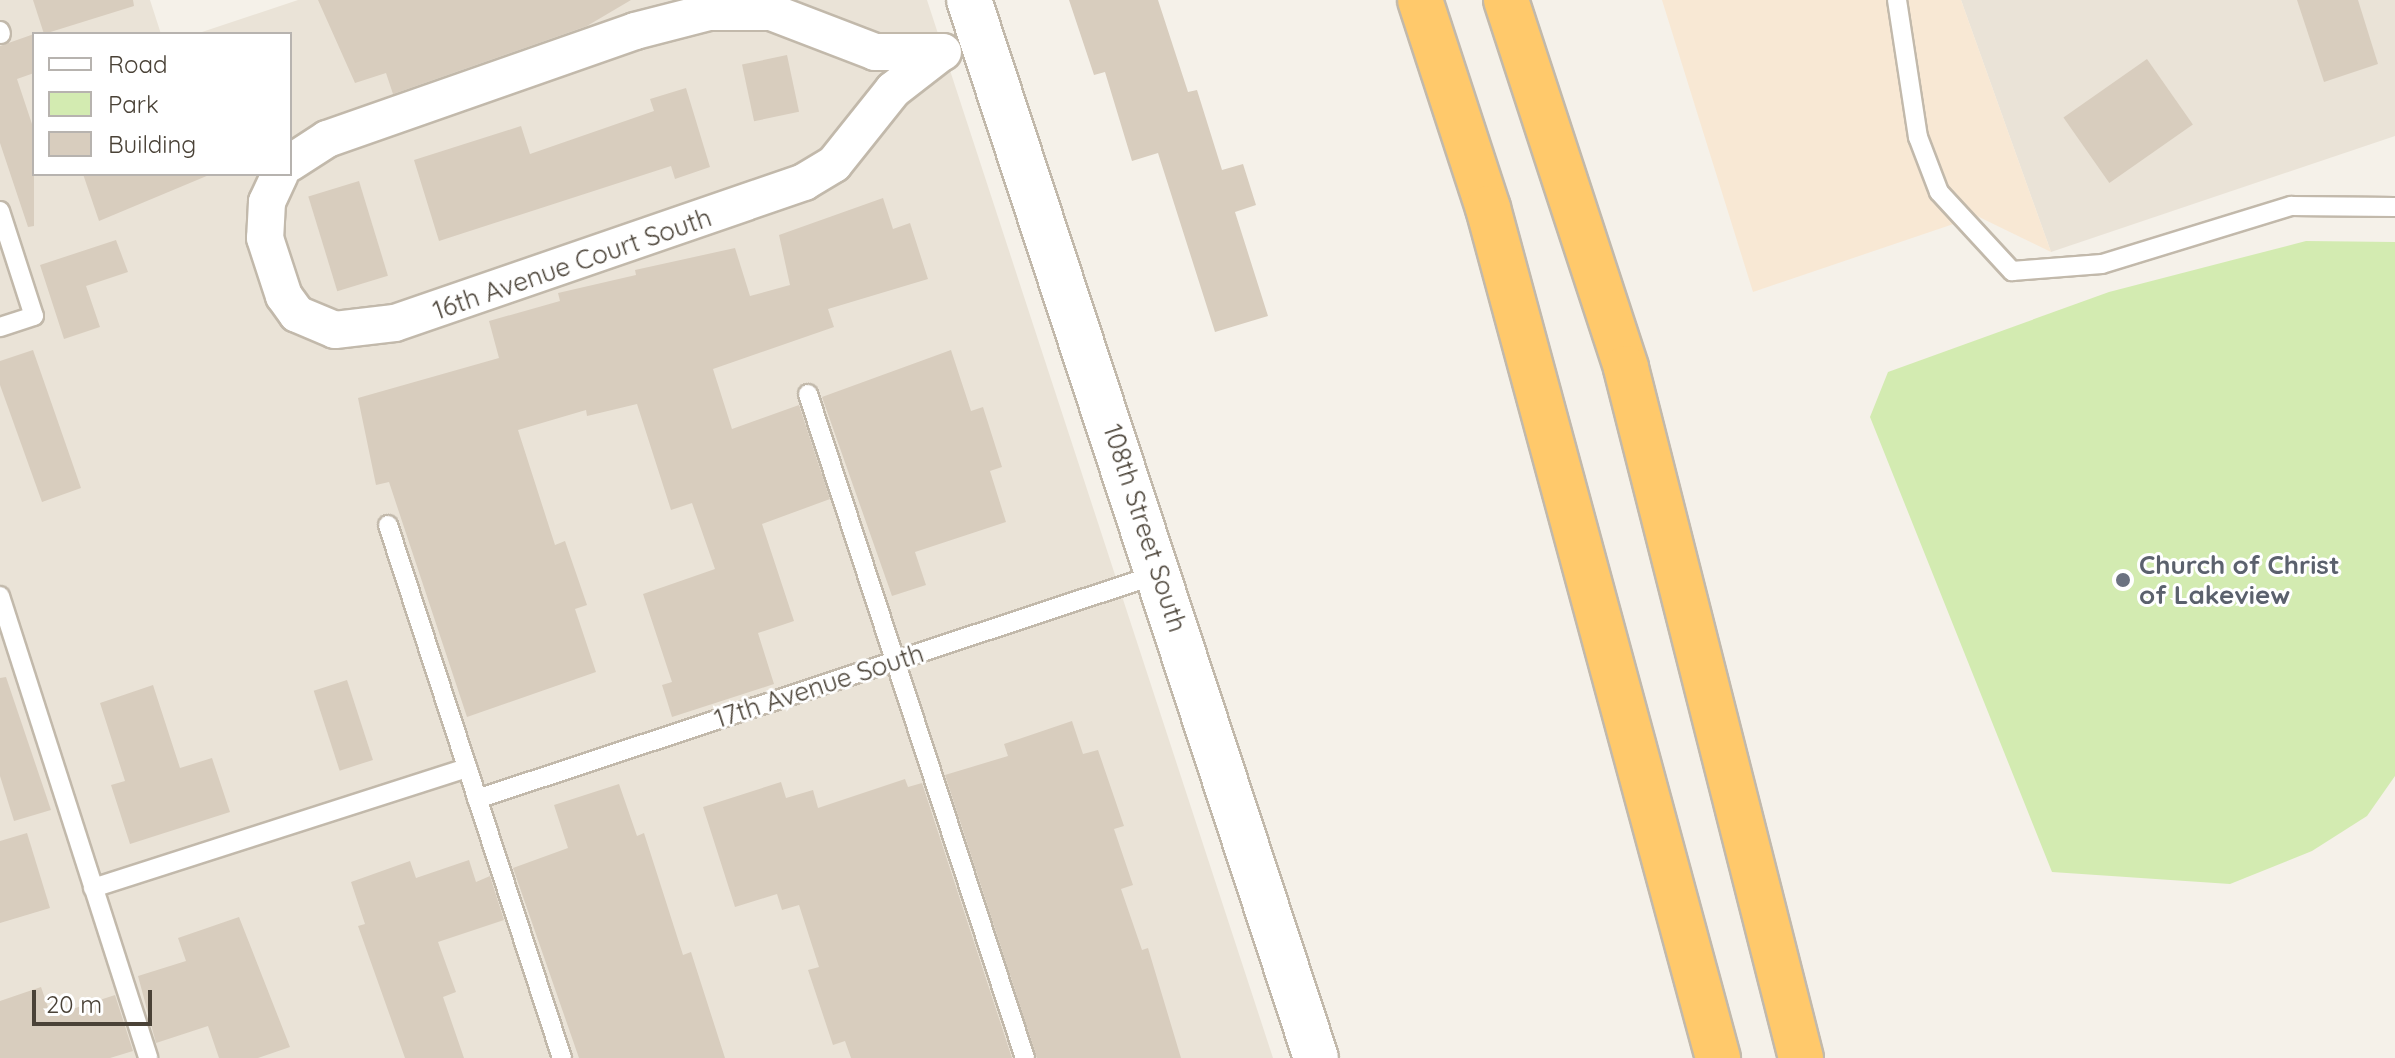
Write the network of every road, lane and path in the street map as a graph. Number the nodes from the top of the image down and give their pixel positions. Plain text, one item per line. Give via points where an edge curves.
1 (1420, 0) edge
2 (1506, 0) edge
3 (1897, 0) edge
4 (965, 31) edge
5 (292, 162) edge
6 (279, 176) edge
7 (2395, 207) edge
8 (0, 211) edge
9 (0, 327) edge
10 (808, 394) dead end
11 (388, 525) dead end
12 (1160, 574) junction
13 (0, 596) edge
14 (895, 661) junction
15 (467, 768) junction
16 (477, 799) junction
17 (93, 888) junction
18 (148, 1058) edge
19 (562, 1058) edge
20 (1025, 1058) edge
21 (1316, 1058) edge
22 (1718, 1058) edge
23 (1801, 1058) edge

1 - 22 highway via 1488,208
2 - 23 highway via 1630,382
3 - 7 lane via 1918,137 1939,192 2012,271 2102,264 2291,206
4 - 5 street via 875,52 771,12 709,12 635,31 327,139
4 - 6 street, 16th Avenue Court South via 893,90 834,164 804,182 395,323 335,330 297,314 284,296 265,238 267,202
4 - 12 street, 108th Street South
8 - 9 lane via 34,316
10 - 14 lane
11 - 15 lane
12 - 14 lane, 17th Avenue South
12 - 21 street, 108th Street South
13 - 17 lane
14 - 16 lane, 17th Avenue South
14 - 20 lane
15 - 16 lane
15 - 17 lane
16 - 19 lane
17 - 18 lane

